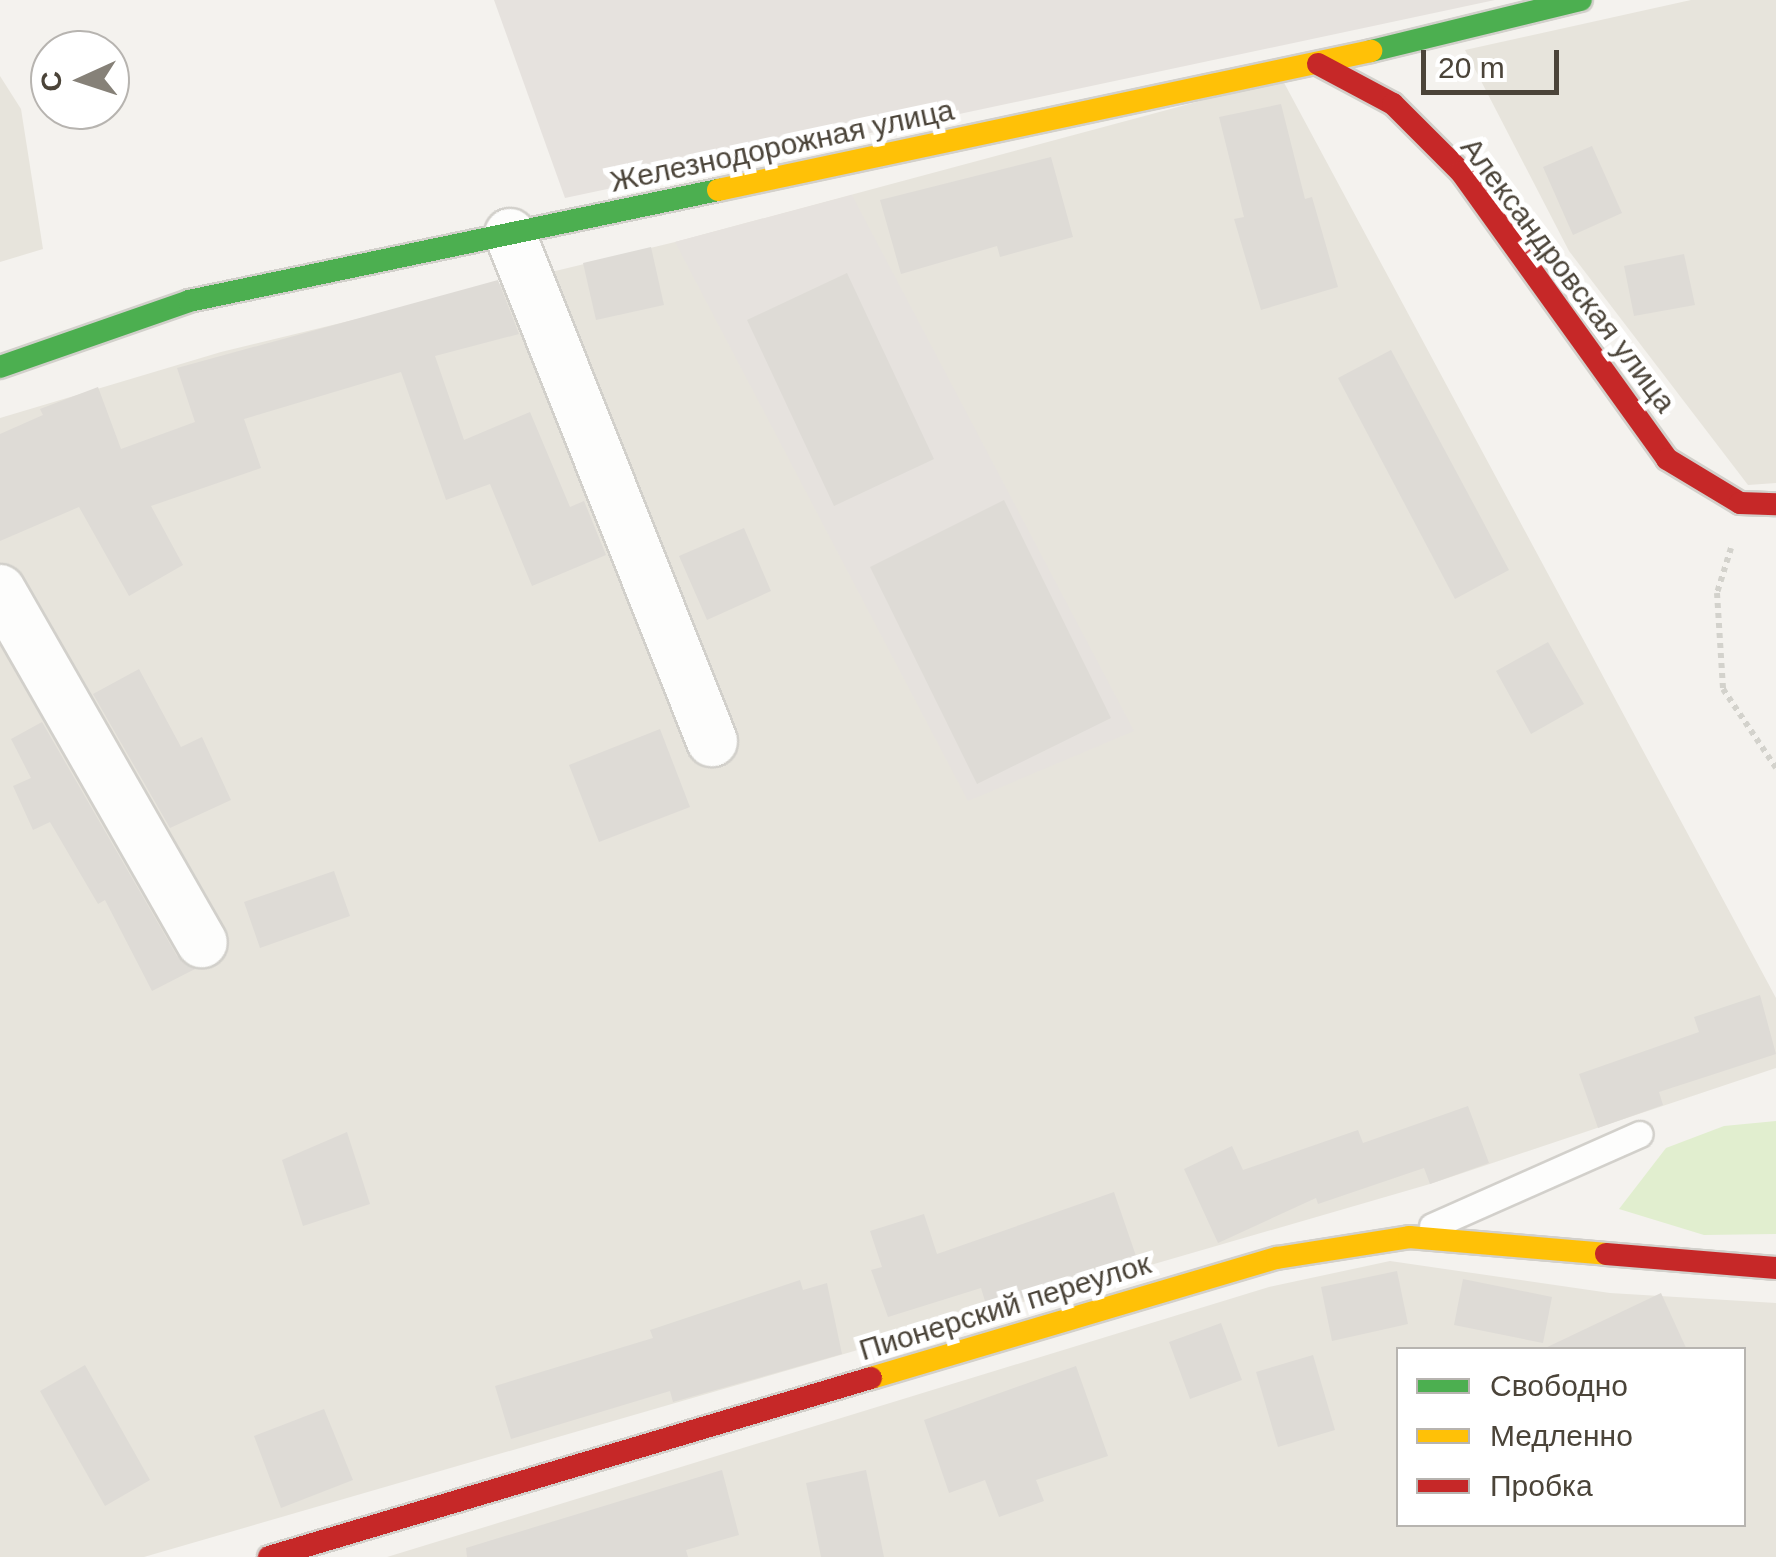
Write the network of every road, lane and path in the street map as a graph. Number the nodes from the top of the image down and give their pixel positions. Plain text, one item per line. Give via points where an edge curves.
1 (1580, 0) edge
2 (1318, 64) junction
3 (510, 234) junction
4 (0, 367) edge
5 (1767, 504) edge
6 (0, 590) edge
7 (712, 741) dead end
8 (1776, 768) edge
9 (202, 942) dead end
10 (1640, 1134) dead end
11 (1409, 1236) junction
12 (1776, 1268) edge
13 (269, 1557) edge

1 - 2 street, Железнодорожная улица
2 - 3 street, Железнодорожная улица
2 - 5 street, Александровская улица via 1393,104 1461,172 1666,459 1740,503
3 - 4 street, Железнодорожная улица via 189,301
3 - 7 street
5 - 8 path via 1724,562 1719,633 1724,690
6 - 9 street
10 - 11 lane
11 - 12 street, Пионерский переулок
11 - 13 street, Пионерский переулок via 1277,1258

